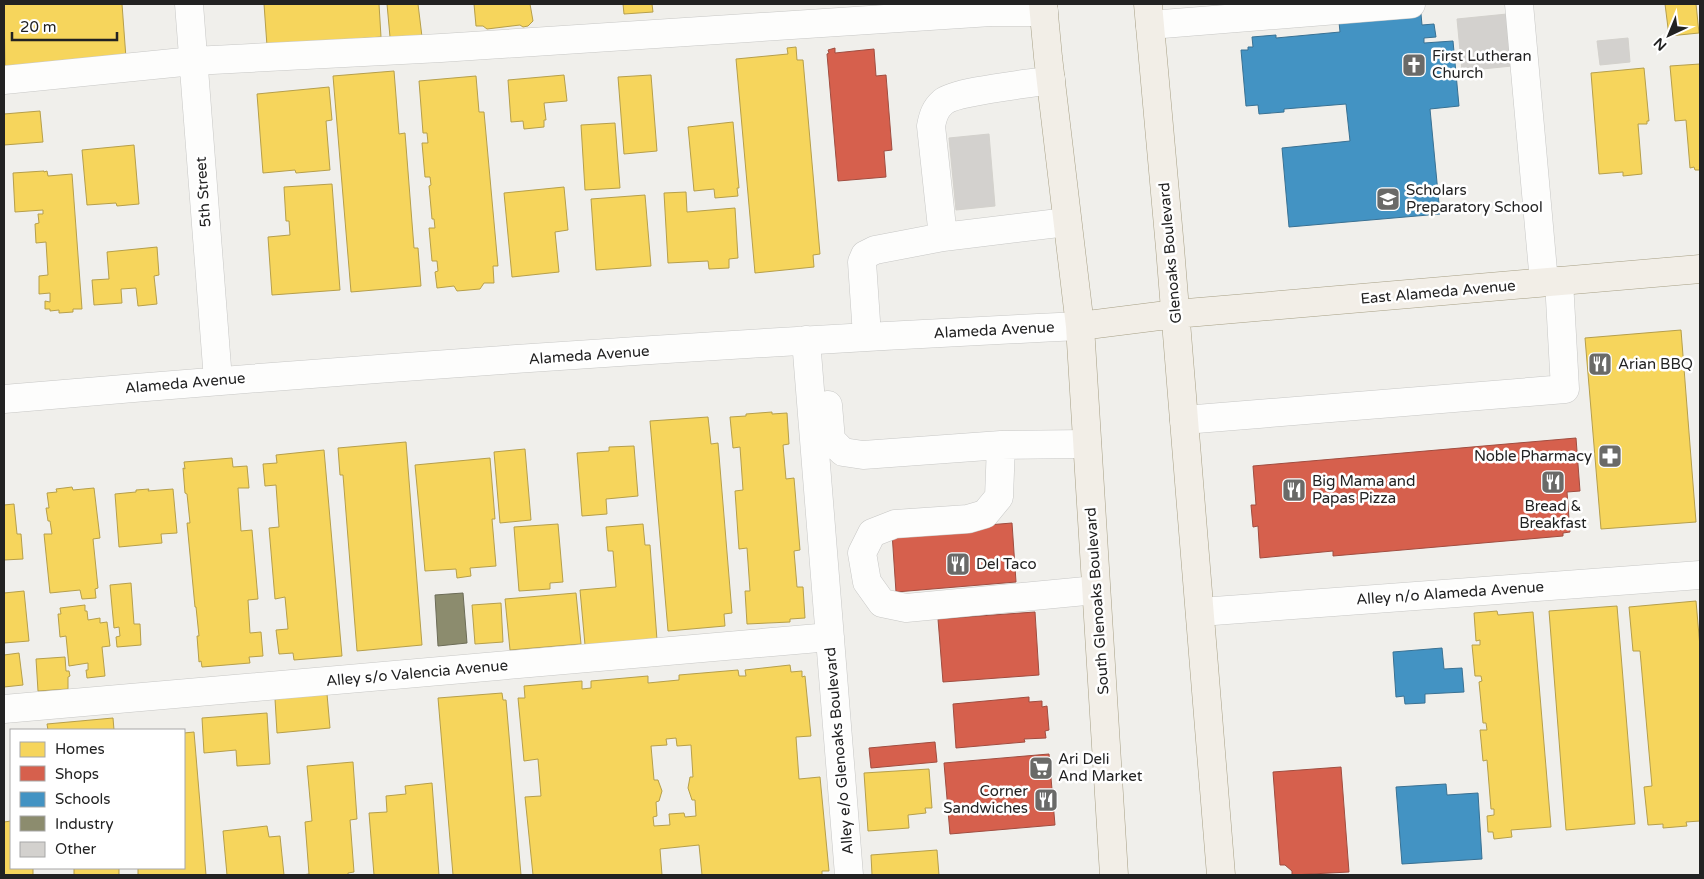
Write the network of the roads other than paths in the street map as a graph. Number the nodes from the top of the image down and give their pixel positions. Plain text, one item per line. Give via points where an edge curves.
1 (189, 4) edge
2 (1411, 4) edge
3 (1519, 4) edge
4 (1044, 8) edge
5 (797, 14) edge
6 (1149, 14) edge
7 (193, 61) junction
8 (4, 80) edge
9 (1051, 80) junction
10 (1068, 222) junction
11 (943, 237) junction
12 (1700, 268) edge
13 (1551, 281) junction
14 (1175, 314) junction
15 (1080, 326) junction
16 (867, 336) junction
17 (814, 340) junction
18 (218, 380) junction
19 (4, 399) edge
20 (1184, 420) junction
21 (1087, 444) junction
22 (1001, 445) junction
23 (1700, 575) edge
24 (1096, 590) junction
25 (1200, 612) junction
26 (829, 632) junction
27 (4, 709) edge
28 (849, 875) edge
29 (1114, 875) edge
30 (1221, 875) edge

1 - 7 street, 5th Street
2 - 6 street
3 - 13 street
4 - 5 street via 990,12
4 - 9 main road
5 - 7 street via 441,48
6 - 14 main road, Glenoaks Boulevard
7 - 8 street
7 - 18 street, 5th Street
9 - 10 main road
9 - 11 street via 959,95 944,101 934,114 931,126
10 - 11 street
10 - 15 main road
11 - 16 street via 875,250 866,255 862,262
12 - 13 main road, East Alameda Avenue
13 - 14 main road, East Alameda Avenue
13 - 20 street via 1565,389
14 - 15 main road, Alameda Avenue
14 - 20 main road, Glenoaks Boulevard
15 - 16 street, Alameda Avenue
15 - 21 main road, South Glenoaks Boulevard
16 - 17 street, Alameda Avenue
17 - 18 street, Alameda Avenue
17 - 22 street via 832,440 843,452 863,455
17 - 26 street, Alley e/o Glenoaks Boulevard
18 - 19 street, Alameda Avenue
20 - 25 main road, Glenoaks Boulevard
21 - 22 street
21 - 24 main road, South Glenoaks Boulevard
22 - 24 street via 999,497 984,514 968,519 895,524 872,533 862,552 867,582 882,603 906,608
23 - 25 street, Alley n/o Alameda Avenue
24 - 29 main road, South Glenoaks Boulevard
25 - 30 main road
26 - 27 street, Alley s/o Valencia Avenue
26 - 28 street, Alley e/o Glenoaks Boulevard

